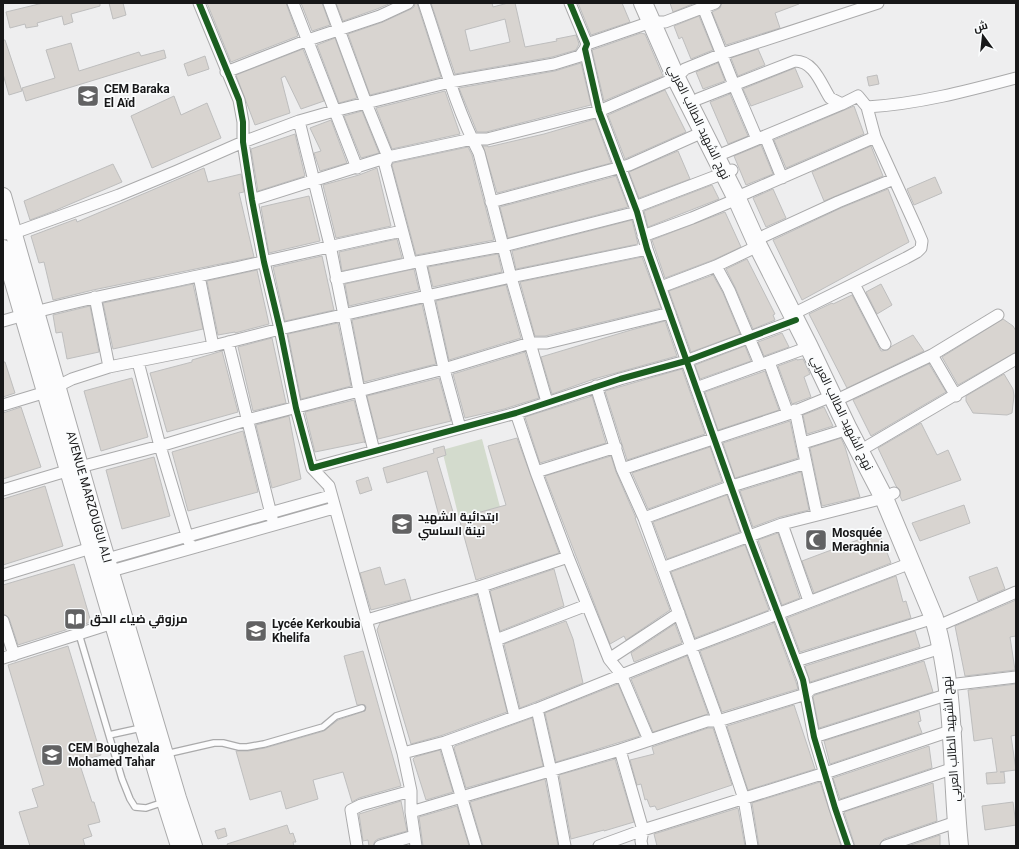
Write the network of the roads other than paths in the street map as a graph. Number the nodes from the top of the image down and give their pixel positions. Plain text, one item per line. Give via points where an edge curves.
1 (199, 3) edge
2 (293, 3) edge
3 (329, 3) edge
4 (408, 3) edge
5 (424, 3) edge
6 (570, 3) edge
7 (643, 3) edge
8 (656, 3) edge
9 (715, 3) edge
10 (878, 3) edge
11 (703, 7) junction
12 (658, 22) junction
13 (339, 29) junction
14 (308, 40) junction
15 (586, 46) junction
16 (722, 54) junction
17 (226, 72) junction
18 (681, 73) junction
19 (1016, 78) edge
20 (450, 82) junction
21 (734, 85) junction
22 (698, 99) junction
23 (366, 103) junction
24 (842, 104) junction
25 (868, 107) junction
26 (334, 111) junction
27 (599, 111) junction
28 (299, 121) junction
29 (703, 132) junction
30 (761, 138) junction
31 (875, 138) junction
32 (472, 139) junction
33 (243, 142) junction
34 (724, 153) junction
35 (388, 157) junction
36 (357, 168) junction
37 (620, 168) junction
38 (728, 171) junction
39 (782, 178) junction
40 (894, 179) junction
41 (314, 180) junction
42 (3, 196) edge
43 (740, 196) junction
44 (252, 200) junction
45 (491, 202) junction
46 (636, 209) junction
47 (402, 231) junction
48 (9, 234) edge
49 (643, 236) junction
50 (761, 241) junction
51 (330, 246) junction
52 (503, 246) junction
53 (3, 248) edge
54 (647, 248) junction
55 (264, 262) junction
56 (416, 262) junction
57 (716, 266) junction
58 (199, 276) junction
59 (511, 277) junction
60 (336, 279) junction
61 (854, 284) junction
62 (660, 287) junction
63 (428, 296) junction
64 (94, 297) junction
65 (30, 313) junction
66 (670, 313) junction
67 (344, 314) junction
68 (798, 315) junction
69 (998, 315) dead end
70 (3, 321) edge
71 (280, 329) junction
72 (748, 338) junction
73 (228, 342) junction
74 (530, 343) junction
75 (885, 344) dead end
76 (213, 346) junction
77 (809, 347) junction
78 (932, 355) junction
79 (1016, 359) edge
80 (686, 361) junction
81 (138, 362) junction
82 (764, 363) junction
83 (109, 367) junction
84 (444, 369) junction
85 (596, 386) junction
86 (52, 388) junction
87 (696, 388) junction
88 (360, 391) junction
89 (956, 396) junction
90 (838, 397) junction
91 (547, 402) junction
92 (3, 405) edge
93 (296, 408) junction
94 (791, 412) junction
95 (516, 413) junction
96 (247, 420) junction
97 (460, 428) junction
98 (848, 429) junction
99 (714, 439) junction
100 (803, 442) junction
101 (160, 446) junction
102 (868, 446) junction
103 (616, 447) junction
104 (374, 451) junction
105 (806, 463) junction
106 (312, 468) junction
107 (74, 469) junction
108 (622, 469) junction
109 (536, 472) junction
110 (732, 486) junction
111 (3, 490) edge
112 (889, 495) junction
113 (330, 496) junction
114 (334, 508) junction
115 (270, 512) junction
116 (817, 515) junction
117 (644, 518) junction
118 (273, 524) junction
119 (782, 524) junction
120 (188, 536) junction
121 (749, 537) junction
122 (91, 548) junction
123 (191, 549) junction
124 (568, 557) junction
125 (911, 563) junction
126 (106, 568) junction
127 (662, 568) junction
128 (3, 574) edge
129 (482, 586) junction
130 (1016, 592) edge
131 (809, 601) junction
132 (587, 605) junction
133 (679, 613) junction
134 (778, 613) junction
135 (367, 620) junction
136 (3, 621) edge
137 (939, 621) junction
138 (113, 623) junction
139 (78, 634) junction
140 (496, 640) junction
141 (691, 647) junction
142 (941, 648) junction
143 (8, 656) edge
144 (609, 659) junction
145 (796, 661) junction
146 (622, 674) junction
147 (1016, 677) edge
148 (953, 689) junction
149 (806, 694) junction
150 (362, 708) dead end
151 (537, 709) junction
152 (515, 717) junction
153 (718, 721) junction
154 (143, 727) junction
155 (956, 729) junction
156 (109, 735) junction
157 (814, 737) junction
158 (649, 740) junction
159 (445, 742) junction
160 (620, 750) junction
161 (403, 753) junction
162 (158, 756) junction
163 (954, 768) junction
164 (551, 771) junction
165 (825, 773) junction
166 (411, 791) junction
167 (462, 797) junction
168 (744, 799) junction
169 (171, 800) junction
170 (835, 808) junction
171 (411, 812) junction
172 (956, 822) junction
173 (642, 830) junction
174 (415, 841) edge
175 (179, 846) edge
176 (194, 846) edge
177 (357, 846) edge
178 (380, 846) edge
179 (476, 846) edge
180 (565, 846) edge
181 (599, 846) edge
182 (642, 846) edge
183 (752, 846) edge
184 (848, 846) edge
185 (886, 846) edge
186 (959, 846) edge
187 (969, 846) edge

1 - 17 street
2 - 14 street
3 - 13 street
4 - 13 street via 380,16
5 - 20 street
6 - 15 street
7 - 12 main road, نهج الشهيد الطالب العربي
8 - 12 main road, نهج الشهيد الطالب العربي
9 - 11 street
10 - 16 street
11 - 12 street
11 - 16 street
12 - 15 street
12 - 18 main road, نهج الشهيد الطالب العربي
13 - 14 street
13 - 23 street
14 - 17 street
14 - 26 street
15 - 20 street via 580,56 554,64
15 - 27 street
16 - 18 street
16 - 21 street
17 - 33 street via 238,100 243,122
18 - 22 main road, نهج الشهيد الطالب العربي
18 - 27 street
18 - 29 main road, نهج الشهيد الطالب العربي
19 - 25 street via 938,97
20 - 23 street
20 - 32 street
21 - 22 street
21 - 24 street via 795,61 801,61 815,74 830,98
21 - 30 street
22 - 34 main road, نهج الشهيد الطالب العربي
23 - 26 street
23 - 35 street
24 - 25 street via 858,96
24 - 30 street
25 - 31 street
26 - 28 street
26 - 36 street
27 - 32 street via 487,139
27 - 37 street
28 - 33 street
28 - 41 street
29 - 37 street
29 - 38 main road, نهج الشهيد الطالب العربي
30 - 34 street
30 - 39 street
31 - 39 street
31 - 40 street
32 - 35 street
32 - 45 street via 479,154
33 - 44 street
33 - 48 street via 119,195
34 - 38 main road, نهج الشهيد الطالب العربي
35 - 36 street
35 - 47 street via 385,165
36 - 41 street
37 - 45 street
37 - 46 street
38 - 43 main road, نهج الشهيد الطالب العربي
38 - 46 street
39 - 43 street
40 - 50 street via 832,204
40 - 61 street via 922,241 922,248
41 - 44 street
41 - 51 street
42 - 48 main road, AVENUE MARZOUGUI ALI
43 - 49 street via 692,218
43 - 50 main road, نهج الشهيد الطالب العربي
44 - 55 street
45 - 52 street
46 - 49 street
46 - 52 street
47 - 51 street
47 - 56 street
48 - 65 main road, AVENUE MARZOUGUI ALI
49 - 54 street
50 - 57 street
50 - 68 main road, نهج الشهيد الطالب العربي
51 - 55 street
51 - 60 street
52 - 56 street
52 - 59 street
53 - 65 main road, AVENUE MARZOUGUI ALI
54 - 59 street
54 - 62 street
55 - 58 street
55 - 71 street
56 - 60 street
56 - 63 street
57 - 62 street
57 - 72 street via 729,290
58 - 64 street
58 - 76 street
59 - 63 street
59 - 74 street
60 - 67 street
61 - 68 street
61 - 75 street
62 - 66 street
63 - 67 street
63 - 84 street
64 - 65 street
64 - 83 street
65 - 70 street
65 - 86 main road, AVENUE MARZOUGUI ALI
66 - 74 street via 547,343
66 - 80 street
67 - 71 street
67 - 88 street
68 - 72 street
68 - 77 main road, نهج الشهيد الطالب العربي
68 - 90 main road, نهج الشهيد الطالب العربي
69 - 78 street
71 - 73 street
71 - 93 street
72 - 80 street
72 - 82 street
73 - 76 street
73 - 96 street
74 - 84 street
74 - 91 street
76 - 81 street
77 - 82 street
77 - 90 main road, نهج الشهيد الطالب العربي
78 - 89 street
78 - 90 street
79 - 89 street
80 - 85 street
80 - 87 street
81 - 83 street
81 - 101 street
82 - 87 street
82 - 94 street
83 - 86 street
84 - 88 street
84 - 97 street
85 - 91 street
85 - 103 street
86 - 92 street
86 - 107 main road, AVENUE MARZOUGUI ALI
87 - 99 street
88 - 93 street
88 - 104 street
89 - 102 street
90 - 94 street
90 - 98 main road, نهج الشهيد الطالب العربي
90 - 102 main road, نهج الشهيد الطالب العربي
91 - 95 street
93 - 96 street
93 - 106 street
94 - 99 street
94 - 100 street
95 - 97 street
95 - 109 street
96 - 101 street
96 - 115 street
97 - 104 street
98 - 100 street
98 - 112 main road, نهج الشهيد الطالب العربي
99 - 108 street
99 - 110 street
100 - 105 street
101 - 107 street
101 - 120 street
102 - 112 main road, نهج الشهيد الطالب العربي
103 - 108 street
103 - 109 street
104 - 106 street
105 - 110 street
105 - 116 street
106 - 113 street via 329,486
107 - 111 street
107 - 122 main road, AVENUE MARZOUGUI ALI
107 - 126 main road, AVENUE MARZOUGUI ALI
108 - 117 street
109 - 124 street
110 - 117 street
110 - 121 street
112 - 116 street
112 - 125 main road, نهج الشهيد الطالب العربي
112 - 137 main road, نهج الشهيد الطالب العربي via 933,588
113 - 114 street
113 - 115 street
114 - 118 street
114 - 135 street
115 - 118 street
115 - 120 street
116 - 119 street
117 - 127 street
118 - 123 street
119 - 121 street
119 - 131 street
120 - 123 street
120 - 126 street
121 - 127 street
121 - 134 street
122 - 126 main road, AVENUE MARZOUGUI ALI
122 - 128 street
123 - 126 street
124 - 129 street
124 - 132 street
125 - 131 street
125 - 137 main road, نهج الشهيد الطالب العربي
126 - 138 main road, AVENUE MARZOUGUI ALI
126 - 162 main road, AVENUE MARZOUGUI ALI
127 - 133 street
129 - 135 street
129 - 140 street
130 - 137 street
131 - 134 street
132 - 140 street
132 - 144 street
133 - 141 street
133 - 144 street
134 - 141 street
134 - 145 street
135 - 161 street
136 - 143 street
137 - 142 main road, نهج الشهيد الطالب العربي
137 - 145 street
137 - 148 main road, نهج الشهيد الطالب العربي
138 - 139 street
138 - 154 main road, AVENUE MARZOUGUI ALI
139 - 143 street
139 - 156 lane
140 - 152 street
141 - 146 street
141 - 153 street
142 - 148 main road, نهج الشهيد الطالب العربي
142 - 149 street via 811,689
144 - 146 street
145 - 149 street
146 - 151 street
146 - 158 street
147 - 148 street
148 - 155 main road, نهج الشهيد الطالب العربي
148 - 157 street
149 - 153 street
149 - 157 street
150 - 162 lane via 336,716 323,727 264,744 247,747 214,743
151 - 152 street
151 - 164 street
152 - 159 street
153 - 158 street via 707,721
153 - 168 street
154 - 156 lane
154 - 162 main road, AVENUE MARZOUGUI ALI
155 - 163 main road, نهج الشهيد الطالب العربي
155 - 165 street
155 - 187 main road, نهج الشهيد الطالب العربي
156 - 169 lane via 122,779 135,807 146,808
157 - 165 street
158 - 160 street
159 - 161 street
159 - 167 street
160 - 164 street
160 - 173 street
161 - 166 street
162 - 169 main road, AVENUE MARZOUGUI ALI
163 - 170 street
163 - 172 main road, نهج الشهيد الطالب العربي
164 - 167 street
164 - 180 street
165 - 168 street
165 - 170 street
166 - 171 street
166 - 177 street via 351,810
167 - 171 street
167 - 179 street
168 - 173 street
168 - 183 street
169 - 175 main road, AVENUE MARZOUGUI ALI
169 - 176 main road
170 - 184 street
171 - 174 street
172 - 185 street
172 - 186 main road, نهج الشهيد الطالب العربي
173 - 181 street
173 - 182 street
174 - 178 street

